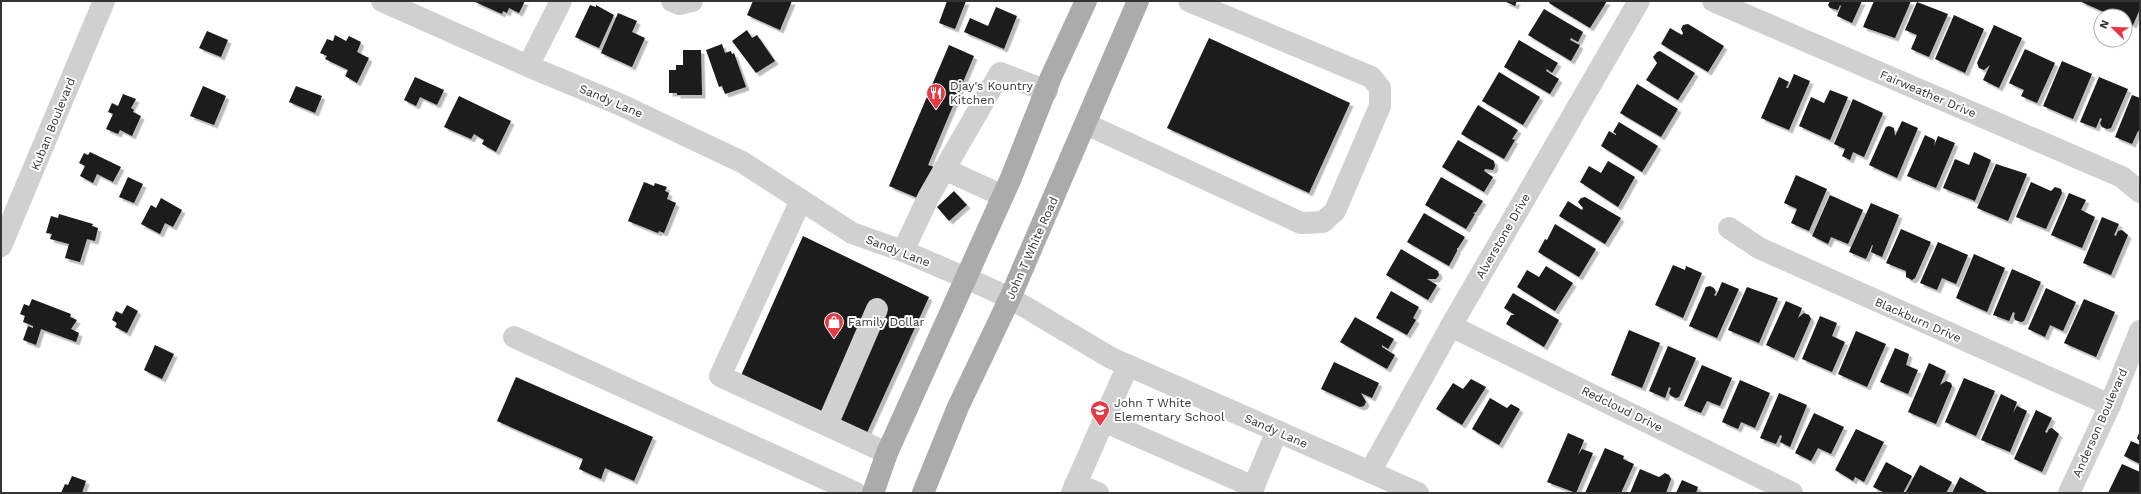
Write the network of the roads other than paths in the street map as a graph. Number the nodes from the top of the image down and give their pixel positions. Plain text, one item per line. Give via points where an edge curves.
1 (104, 1) edge
2 (382, 1) edge
3 (561, 1) edge
4 (672, 1) edge
5 (692, 1) edge
6 (1086, 1) edge
7 (1138, 1) edge
8 (1189, 1) edge
9 (1639, 1) edge
10 (1713, 1) edge
11 (528, 66) junction
12 (1047, 91) junction
13 (1086, 124) junction
14 (944, 169) junction
15 (2140, 192) edge
16 (1003, 196) junction
17 (801, 200) junction
18 (1729, 228) dead end
19 (1, 246) edge
20 (903, 251) junction
21 (966, 278) junction
22 (1010, 298) junction
23 (877, 309) dead end
24 (1451, 326) junction
25 (2140, 331) edge
26 (514, 337) dead end
27 (1128, 365) junction
28 (2110, 405) junction
29 (1103, 421) junction
30 (826, 425) junction
31 (1277, 431) junction
32 (887, 453) junction
33 (1377, 481) edge
34 (1073, 489) edge
35 (1252, 490) edge
36 (856, 493) edge
37 (873, 493) edge
38 (923, 493) edge
39 (1098, 493) edge
40 (1418, 493) edge
41 (1792, 493) edge
42 (2069, 493) edge

1 - 19 street, Kuban Boulevard
2 - 11 street, Sandy Lane
3 - 11 street
4 - 5 street via 679,4
6 - 12 main road
7 - 13 main road, John T White Road
8 - 13 street via 1371,77 1380,88 1380,106 1335,211 1323,222 1301,222
9 - 24 street, Alverstone Drive
10 - 15 street, Fairweather Drive via 2122,177
11 - 17 street, Sandy Lane via 619,104 742,162
12 - 14 street via 1000,72
12 - 16 main road
13 - 22 main road, John T White Road
14 - 16 street
14 - 20 street
16 - 21 main road
17 - 20 street, Sandy Lane via 852,233
17 - 30 street via 720,376
18 - 28 street, Blackburn Drive via 1758,248
20 - 21 street, Sandy Lane
21 - 22 street, Sandy Lane
21 - 32 main road
22 - 27 street, Sandy Lane via 1111,358
22 - 38 main road, John T White Road via 958,407
23 - 30 street
24 - 33 street, Alverstone Drive
24 - 41 street, Redcloud Drive
25 - 28 street, Anderson Boulevard
26 - 36 street
27 - 29 street
27 - 31 street, Sandy Lane
28 - 42 street, Anderson Boulevard
29 - 34 street
29 - 35 street
30 - 32 street
31 - 33 street, Sandy Lane
31 - 35 street
32 - 37 main road
33 - 40 street, Sandy Lane
34 - 39 street

